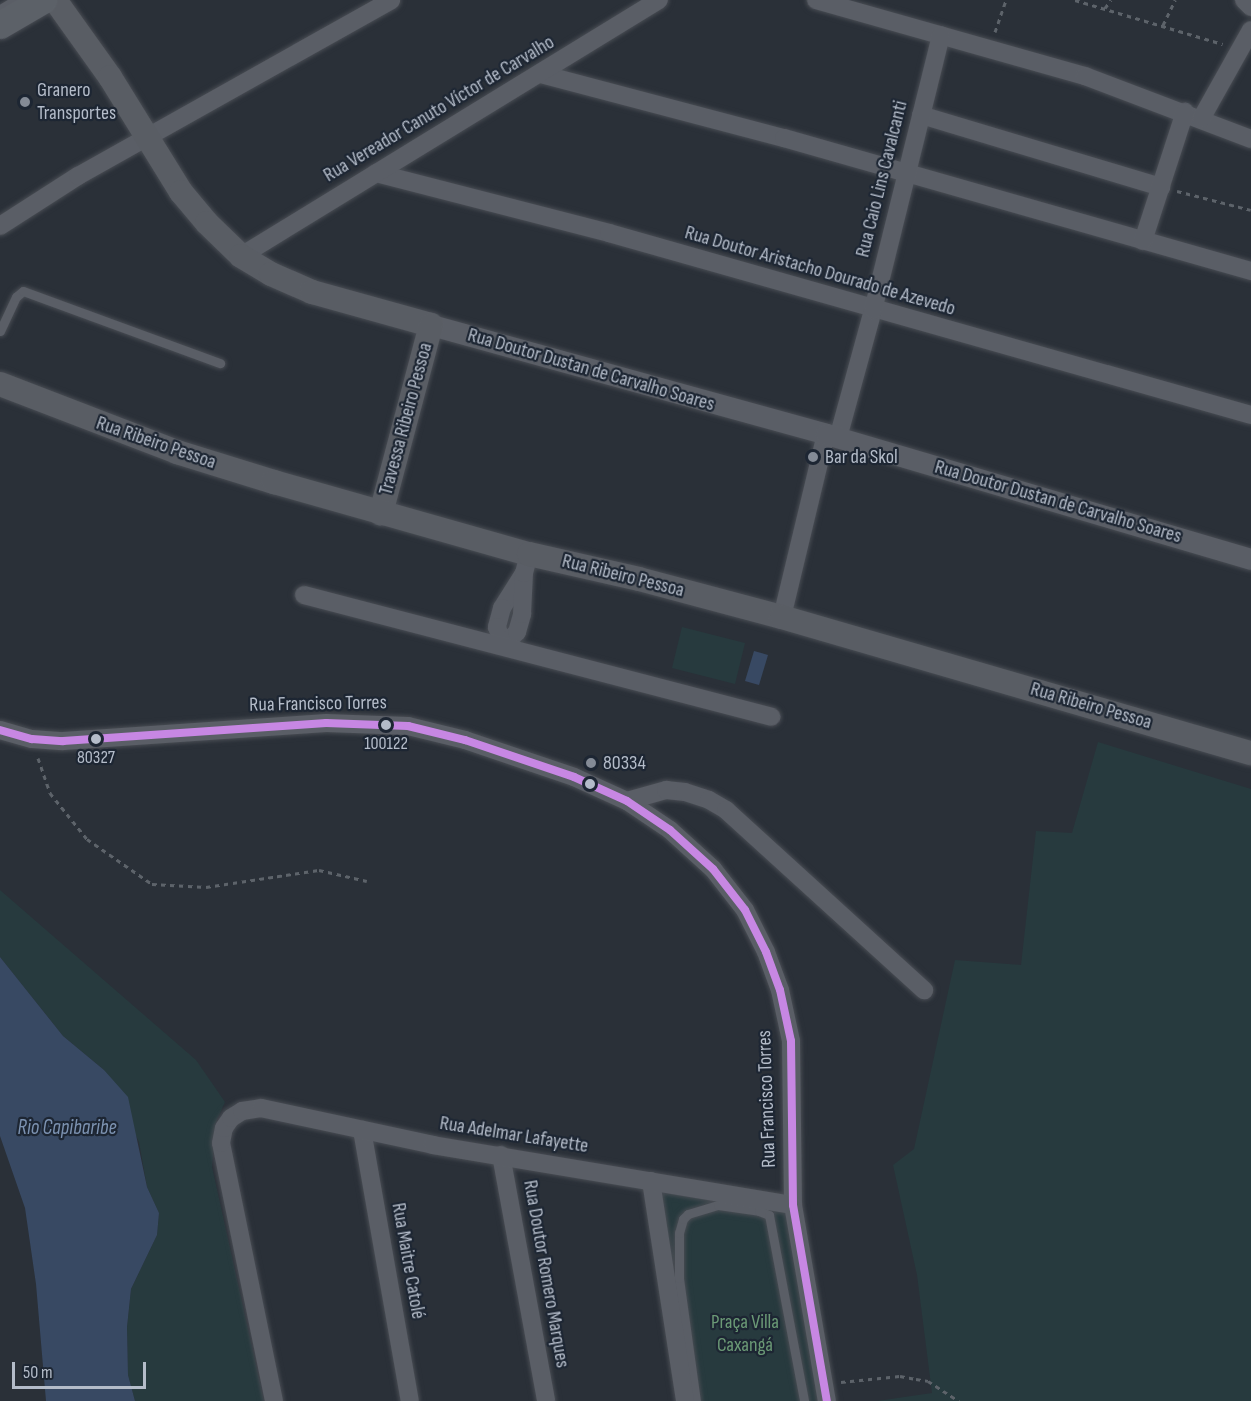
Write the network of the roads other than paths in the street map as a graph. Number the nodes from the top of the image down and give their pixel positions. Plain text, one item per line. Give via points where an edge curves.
1 (15, 0) edge
2 (43, 0) edge
3 (55, 0) edge
4 (391, 0) edge
5 (659, 0) edge
6 (816, 0) edge
7 (1244, 0) edge
8 (1251, 7) edge
9 (0, 9) edge
10 (0, 25) edge
11 (1251, 30) edge
12 (941, 35) junction
13 (541, 74) junction
14 (921, 115) junction
15 (1193, 116) junction
16 (146, 139) junction
17 (1251, 139) edge
18 (907, 172) junction
19 (376, 173) junction
20 (1161, 187) junction
21 (0, 226) edge
22 (1143, 241) junction
23 (241, 256) junction
24 (1251, 271) edge
25 (873, 310) junction
26 (431, 325) junction
27 (0, 331) edge
28 (220, 363) dead end
29 (0, 384) edge
30 (1251, 416) edge
31 (832, 436) junction
32 (381, 513) junction
33 (1251, 559) edge
34 (527, 564) junction
35 (304, 595) dead end
36 (782, 617) junction
37 (503, 646) junction
38 (771, 717) dead end
39 (0, 730) edge
40 (1251, 753) edge
41 (627, 801) junction
42 (924, 990) dead end
43 (362, 1130) junction
44 (501, 1155) junction
45 (651, 1181) junction
46 (793, 1205) junction
47 (768, 1213) junction
48 (826, 1393) edge
49 (274, 1401) edge
50 (410, 1401) edge
51 (546, 1401) edge
52 (685, 1401) edge
53 (696, 1401) edge
54 (804, 1401) edge

1 - 9 lane
2 - 10 main road
3 - 16 main road, Rua Doutor Dustan de Carvalho Soares via 110,77
4 - 16 street
5 - 13 street, Rua Vereador Canuto Víctor de Carvalho
6 - 12 street
7 - 8 street
11 - 15 street
12 - 14 street, Rua Caio Lins Cavalcanti
12 - 15 street via 1085,76
13 - 18 street
13 - 19 street, Rua Vereador Canuto Víctor de Carvalho
14 - 18 street, Rua Caio Lins Cavalcanti
14 - 20 street
15 - 17 street
15 - 20 street
16 - 21 street via 78,176
16 - 23 main road, Rua Doutor Dustan de Carvalho Soares via 181,192
18 - 22 street
18 - 25 street, Rua Caio Lins Cavalcanti
19 - 23 street, Rua Vereador Canuto Víctor de Carvalho
19 - 25 street, Rua Doutor Aristacho Dourado de Azevedo via 609,233
20 - 22 street
22 - 24 street
23 - 26 main road, Rua Doutor Dustan de Carvalho Soares via 312,292
25 - 30 street, Rua Doutor Aristacho Dourado de Azevedo
25 - 31 street, Rua Caio Lins Cavalcanti
26 - 31 street, Rua Doutor Dustan de Carvalho Soares
26 - 32 main road, Travessa Ribeiro Pessoa
27 - 28 lane via 16,297 23,291
29 - 32 main road, Rua Ribeiro Pessoa via 177,452
31 - 33 street, Rua Doutor Dustan de Carvalho Soares
31 - 36 street, Rua Caio Lins Cavalcanti
32 - 34 main road, Rua Ribeiro Pessoa
34 - 36 main road, Rua Ribeiro Pessoa via 639,579
34 - 37 street via 517,632
35 - 37 street
36 - 40 main road, Rua Ribeiro Pessoa
37 - 38 street
39 - 41 street, Rua Francisco Torres via 32,739 133,737 326,723 408,726 525,759
41 - 42 street via 666,790 685,792 726,810
41 - 46 street, Rua Francisco Torres via 670,830 713,869 745,910 766,952 780,990 791,1041
43 - 44 street, Rua Adelmar Lafayette
43 - 49 street, Rua Adelmar Lafayette via 261,1108 242,1111 224,1128 224,1165
43 - 50 street, Rua Maitre Catolé
44 - 45 street, Rua Adelmar Lafayette
44 - 51 street, Rua Doutor Romero Marques
45 - 46 street, Rua Adelmar Lafayette
45 - 52 street
46 - 47 lane
46 - 48 street, Rua Francisco Torres
47 - 53 lane via 731,1206 706,1207 688,1214 680,1225 679,1278
47 - 54 lane

